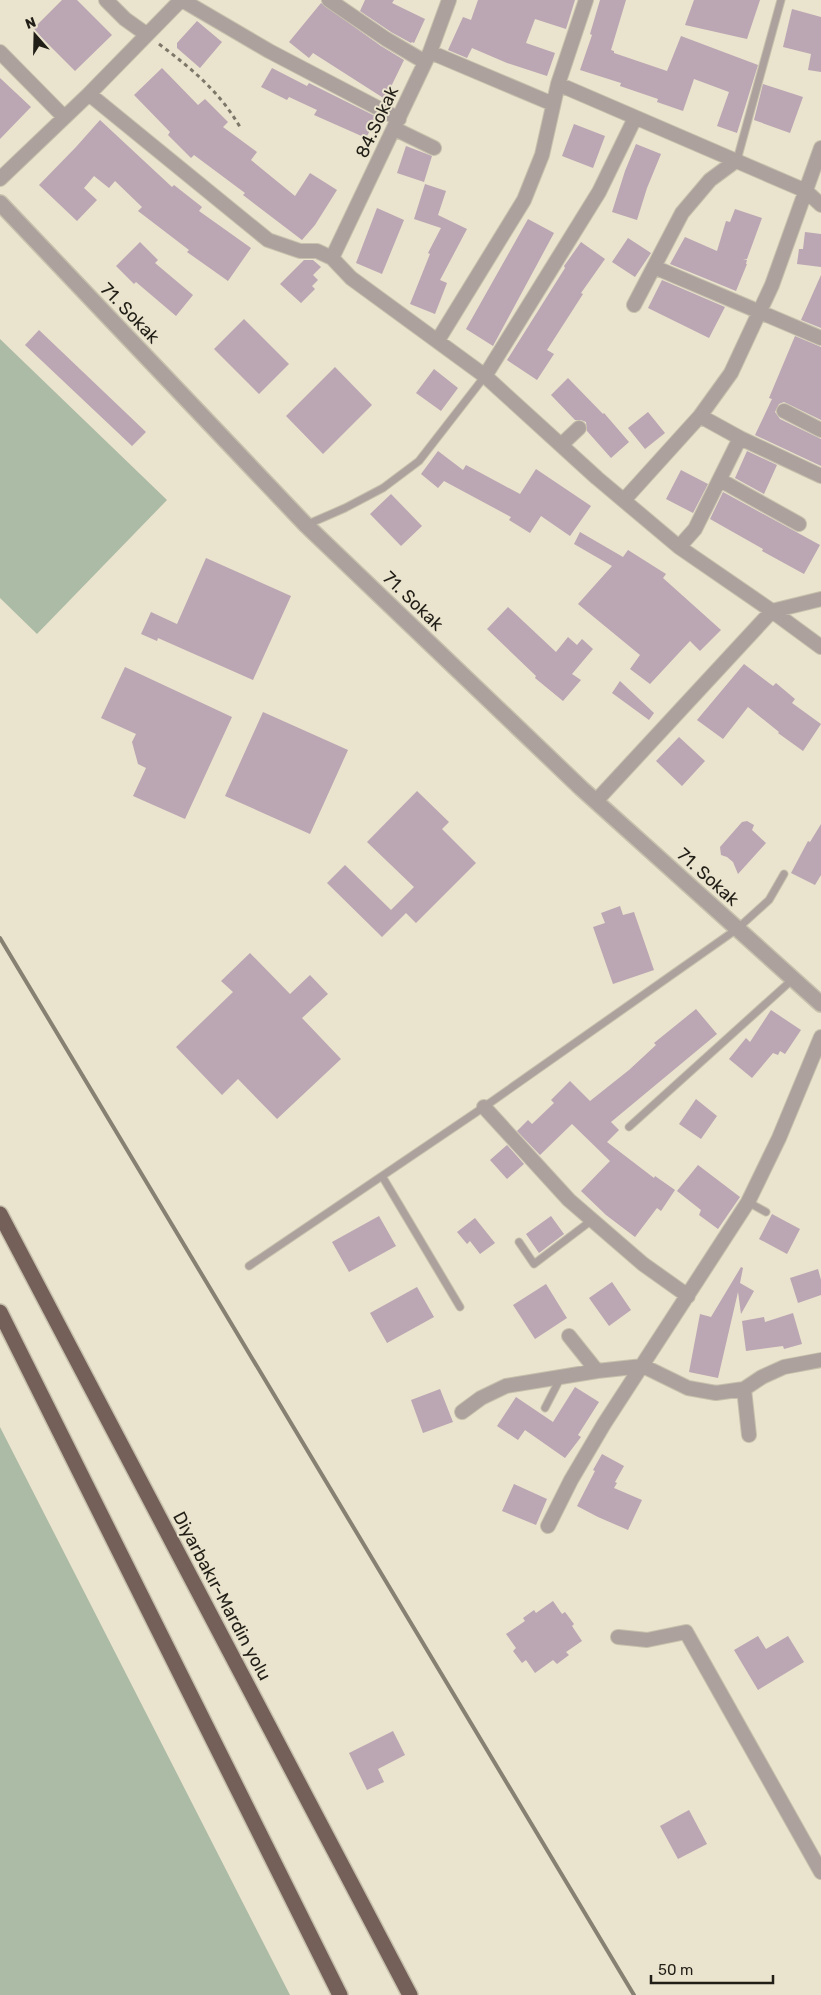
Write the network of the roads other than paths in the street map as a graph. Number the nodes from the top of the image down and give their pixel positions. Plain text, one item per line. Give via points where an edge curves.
1 (106, 0) edge
2 (182, 0) edge
3 (449, 0) edge
4 (586, 0) edge
5 (781, 0) edge
6 (336, 2) edge
7 (146, 34) junction
8 (0, 52) edge
9 (427, 57) junction
10 (558, 84) junction
11 (89, 94) junction
12 (553, 104) junction
13 (64, 117) junction
14 (635, 118) junction
15 (397, 124) junction
16 (434, 148) dead end
17 (821, 148) edge
18 (737, 160) junction
19 (0, 179) edge
20 (806, 190) junction
21 (0, 203) edge
22 (821, 205) edge
23 (332, 258) junction
24 (654, 267) junction
25 (634, 305) dead end
26 (760, 313) junction
27 (821, 338) edge
28 (438, 340) junction
29 (485, 376) junction
30 (784, 411) dead end
31 (700, 416) junction
32 (579, 428) dead end
33 (821, 430) edge
34 (740, 438) junction
35 (561, 445) junction
36 (821, 476) edge
37 (720, 480) junction
38 (624, 500) junction
39 (799, 524) dead end
40 (306, 525) junction
41 (679, 547) junction
42 (821, 599) edge
43 (772, 611) junction
44 (821, 647) edge
45 (596, 801) junction
46 (784, 874) dead end
47 (737, 929) junction
48 (793, 979) junction
49 (821, 1004) edge
50 (821, 1037) edge
51 (484, 1107) junction
52 (629, 1127) dead end
53 (382, 1176) junction
54 (748, 1202) junction
55 (766, 1212) dead end
56 (0, 1214) edge
57 (592, 1220) junction
58 (519, 1242) dead end
59 (248, 1266) dead end
60 (688, 1296) junction
61 (460, 1307) dead end
62 (0, 1312) edge
63 (569, 1336) dead end
64 (821, 1360) edge
65 (643, 1366) junction
66 (597, 1371) junction
67 (561, 1377) junction
68 (744, 1389) junction
69 (545, 1408) dead end
70 (462, 1412) dead end
71 (749, 1435) dead end
72 (548, 1526) dead end
73 (618, 1637) dead end
74 (821, 1872) edge
75 (340, 1995) edge
76 (410, 1995) edge

1 - 7 street via 124,19
2 - 7 street
2 - 15 street
3 - 9 street, 84.Sokak
4 - 10 street
5 - 18 lane
6 - 9 street via 386,39
7 - 11 street
8 - 13 street
9 - 12 street
9 - 15 street, 84.Sokak
10 - 12 street
10 - 14 street
11 - 13 street
11 - 23 street via 268,240 300,251 317,251
12 - 28 street via 542,155 524,200
13 - 19 street
14 - 18 street
14 - 29 street via 599,192
15 - 16 street
15 - 23 street, 84.Sokak
17 - 20 street
18 - 20 street
18 - 24 street via 710,180 682,213
20 - 22 street
20 - 26 street
21 - 40 street, 71. Sokak
23 - 28 street via 351,278
24 - 25 street
24 - 26 street
26 - 27 street
26 - 31 street via 731,372
28 - 29 street
29 - 35 street
29 - 40 lane via 419,461 383,488
30 - 33 street
31 - 34 street
31 - 38 street
32 - 35 street
34 - 36 street
34 - 37 street
35 - 38 street
37 - 39 street
37 - 41 street via 695,529
38 - 41 street
40 - 45 street, 71. Sokak
41 - 43 street
42 - 43 street
43 - 44 street
43 - 45 street
45 - 47 street, 71. Sokak
46 - 47 lane via 768,900
47 - 48 street, 71. Sokak
47 - 51 lane
48 - 49 street, 71. Sokak
48 - 52 lane
50 - 54 street
51 - 53 lane
51 - 57 street via 569,1200
53 - 59 lane
53 - 61 lane
54 - 55 lane
54 - 60 street
56 - 76 highway, Diyarbakır-Mardin yolu
57 - 58 lane via 534,1264
57 - 60 street via 643,1264
60 - 65 street
62 - 75 highway
63 - 66 street
64 - 68 street via 784,1367
65 - 66 street
65 - 68 street via 688,1388 716,1393
65 - 72 street via 594,1440
66 - 67 street
67 - 69 lane
67 - 70 street via 506,1386
68 - 71 street
73 - 74 street via 647,1640 686,1632

